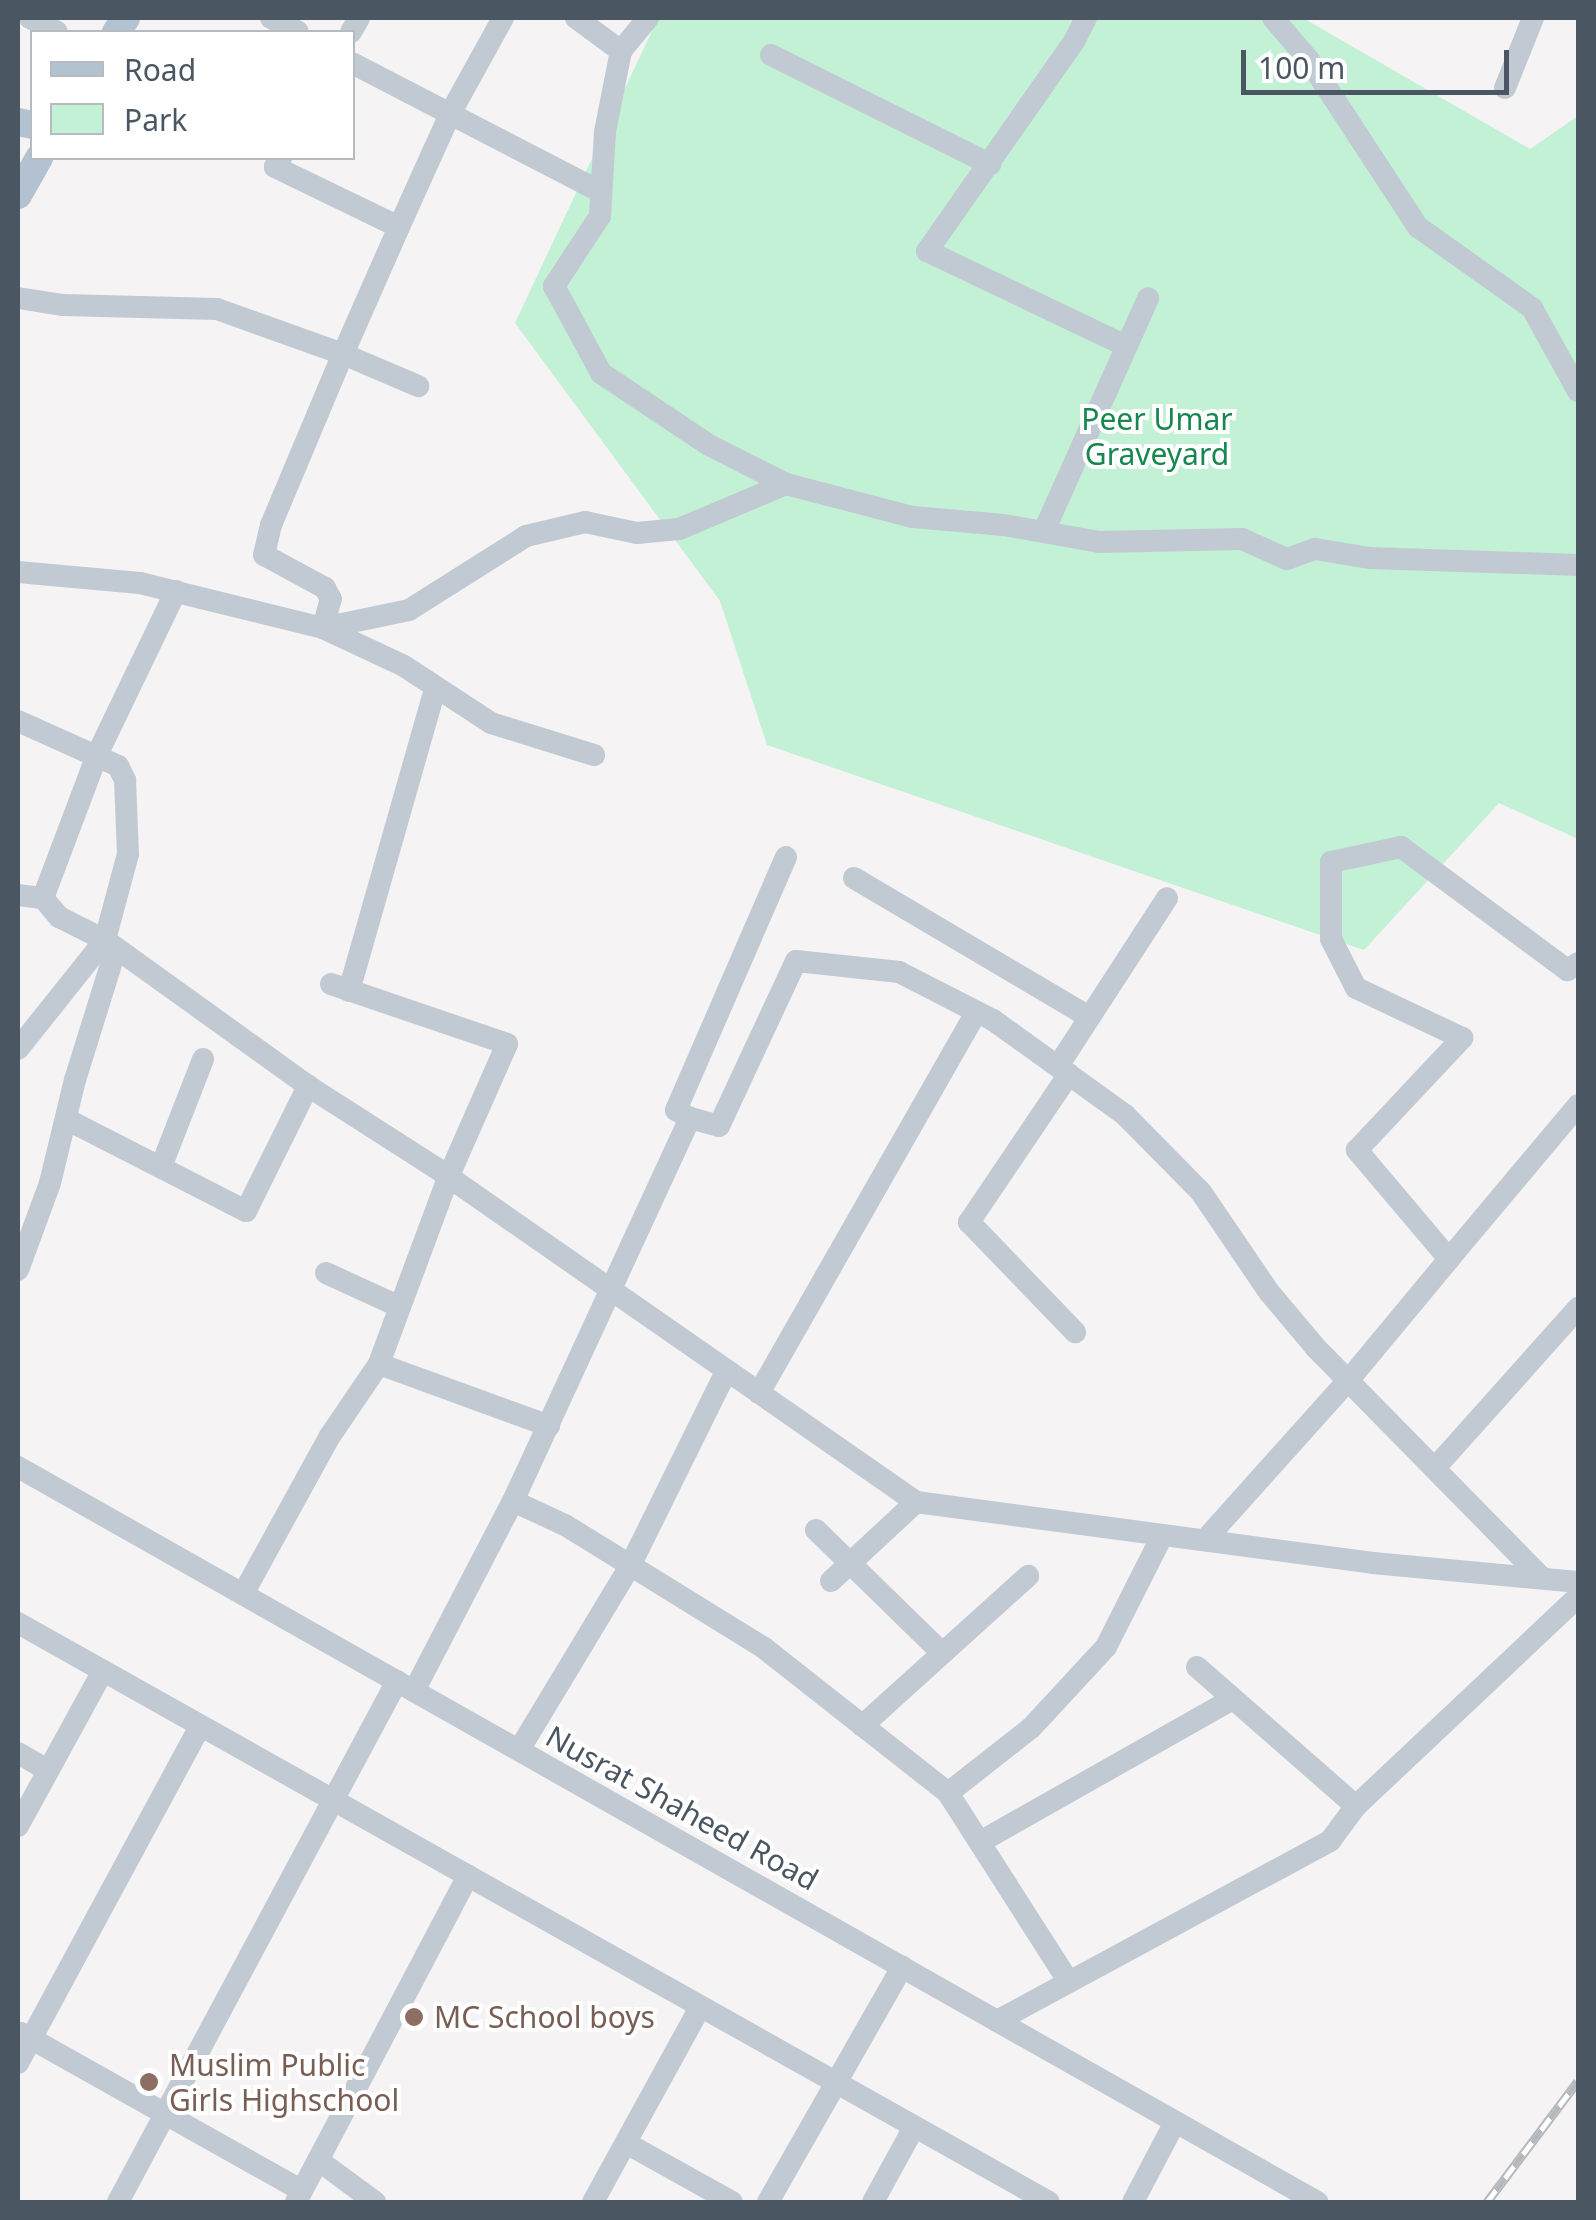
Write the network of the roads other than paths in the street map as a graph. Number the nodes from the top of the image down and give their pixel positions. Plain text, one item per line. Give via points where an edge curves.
1 (30, 18) edge
2 (271, 18) edge
3 (503, 18) edge
4 (576, 18) edge
5 (648, 18) edge
6 (1086, 18) edge
7 (1273, 18) edge
8 (1532, 18) edge
9 (53, 30) edge
10 (294, 30) edge
11 (621, 50) junction
12 (771, 56) dead end
13 (355, 65) edge
14 (1505, 88) dead end
15 (450, 114) junction
16 (38, 160) edge
17 (280, 160) edge
18 (990, 164) junction
19 (601, 192) junction
20 (18, 195) edge
21 (399, 227) junction
22 (18, 298) edge
23 (1148, 298) dead end
24 (1124, 345) junction
25 (343, 354) junction
26 (418, 386) dead end
27 (1578, 391) edge
28 (786, 484) junction
29 (1044, 530) junction
30 (1578, 565) edge
31 (18, 572) edge
32 (176, 591) junction
33 (323, 628) junction
34 (434, 689) junction
35 (18, 721) edge
36 (97, 755) junction
37 (594, 755) dead end
38 (786, 857) dead end
39 (854, 878) dead end
40 (18, 895) edge
41 (42, 898) junction
42 (1167, 898) dead end
43 (110, 944) junction
44 (1578, 963) edge
45 (976, 1012) junction
46 (1090, 1017) junction
47 (18, 1049) edge
48 (203, 1059) dead end
49 (1064, 1070) junction
50 (308, 1086) junction
51 (1578, 1105) edge
52 (690, 1118) junction
53 (66, 1119) junction
54 (161, 1167) junction
55 (448, 1178) junction
56 (1449, 1259) junction
57 (18, 1270) edge
58 (326, 1273) dead end
59 (612, 1294) junction
60 (400, 1307) junction
61 (1578, 1308) edge
62 (1075, 1332) dead end
63 (379, 1364) junction
64 (726, 1372) junction
65 (1347, 1382) junction
66 (759, 1393) junction
67 (549, 1426) junction
68 (18, 1467) edge
69 (1436, 1468) junction
70 (514, 1501) junction
71 (916, 1502) junction
72 (816, 1530) dead end
73 (1162, 1536) junction
74 (1205, 1540) junction
75 (630, 1566) junction
76 (850, 1566) junction
77 (1028, 1576) dead end
78 (1540, 1576) junction
79 (831, 1581) dead end
80 (1578, 1582) edge
81 (242, 1594) junction
82 (1578, 1597) edge
83 (18, 1624) edge
84 (942, 1653) junction
85 (1198, 1667) dead end
86 (103, 1672) junction
87 (405, 1686) junction
88 (1231, 1700) junction
89 (200, 1726) junction
90 (862, 1726) junction
91 (519, 1750) junction
92 (18, 1753) edge
93 (48, 1770) junction
94 (948, 1793) junction
95 (333, 1800) junction
96 (1356, 1806) junction
97 (18, 1826) edge
98 (980, 1842) junction
99 (468, 1876) junction
100 (902, 1967) junction
101 (1069, 1982) junction
102 (700, 2006) junction
103 (997, 2021) junction
104 (24, 2035) edge
105 (18, 2063) edge
106 (836, 2083) junction
107 (165, 2115) junction
108 (1176, 2122) junction
109 (914, 2127) junction
110 (626, 2143) junction
111 (318, 2160) junction
112 (299, 2197) edge
113 (596, 2201) edge
114 (1311, 2201) edge
115 (118, 2202) edge
116 (375, 2202) edge
117 (732, 2202) edge
118 (768, 2202) edge
119 (873, 2202) edge
120 (1049, 2202) edge
121 (1132, 2202) edge

1 - 9 street
2 - 10 street
3 - 15 street
4 - 11 street
5 - 11 street
6 - 18 street
7 - 27 street via 1308,59 1418,227 1532,308
8 - 14 street
11 - 19 street via 604,132
12 - 18 street
13 - 15 street
15 - 19 street
15 - 21 street
16 - 20 main road
17 - 21 street via 275,167
18 - 24 street via 927,251
19 - 28 street via 600,216 554,286 600,373 709,445
21 - 25 street
22 - 25 street via 217,309
23 - 24 street
24 - 29 street
25 - 26 street
25 - 33 street via 264,543 272,563 325,588 331,599
28 - 29 street via 913,518
28 - 33 street via 679,530 637,534 586,522 526,536 409,610
29 - 30 street via 1100,542 1242,539 1288,559 1316,549 1370,558
31 - 32 street
32 - 33 street
32 - 36 street
33 - 34 street via 404,666
34 - 37 street via 490,723
34 - 55 street via 340,987 507,1044
35 - 36 street
36 - 41 street
36 - 43 street via 118,766 125,780 125,875
38 - 52 street via 676,1110
39 - 46 street
40 - 41 street
41 - 43 street via 59,916
42 - 46 street
43 - 47 street
43 - 50 street
43 - 53 street
44 - 56 street via 1567,970 1401,848 1331,862 1331,938 1356,988 1462,1038 1358,1150
45 - 49 street
45 - 52 street via 899,972 796,961 719,1126
45 - 66 street
46 - 49 street
48 - 54 street
49 - 62 street via 969,1222
49 - 65 street via 1125,1115 1201,1192 1269,1292
50 - 54 street via 246,1211
50 - 55 street
51 - 56 street
52 - 59 street
53 - 54 street
53 - 57 street
55 - 59 street
55 - 60 street
56 - 65 street
58 - 60 street
59 - 64 street
59 - 67 street
60 - 63 street
61 - 69 street
63 - 67 street
63 - 81 street via 330,1436
64 - 66 street
64 - 75 street
65 - 69 street
65 - 74 street
66 - 71 street
67 - 70 street
68 - 81 street, Nusrat Shaheed Road
69 - 78 street
70 - 75 street
70 - 87 street
71 - 73 street
71 - 76 street
72 - 76 street
73 - 74 street
73 - 94 street via 1106,1647 1031,1728
74 - 78 street
75 - 90 street via 764,1648
75 - 91 street
76 - 79 street
76 - 84 street
77 - 84 street
78 - 80 street
81 - 87 street, Nusrat Shaheed Road
82 - 96 street
83 - 86 street
84 - 90 street
85 - 88 street
86 - 89 street
86 - 93 street
87 - 91 street, Nusrat Shaheed Road
87 - 95 street
88 - 96 street
88 - 98 street
89 - 95 street
89 - 104 street
90 - 94 street
91 - 100 street, Nusrat Shaheed Road
92 - 93 street
93 - 97 street
94 - 98 street
95 - 99 street
95 - 107 street
96 - 101 street via 1330,1841
98 - 101 street
99 - 102 street
99 - 111 street
100 - 103 street, Nusrat Shaheed Road
100 - 106 street
101 - 103 street
102 - 106 street
102 - 110 street
103 - 108 street, Nusrat Shaheed Road
104 - 105 street
104 - 107 street
106 - 109 street
106 - 118 street
107 - 112 street
107 - 115 street
108 - 114 street, Nusrat Shaheed Road
108 - 121 street
109 - 119 street
109 - 120 street
110 - 113 street
110 - 117 street
111 - 112 street
111 - 116 street

